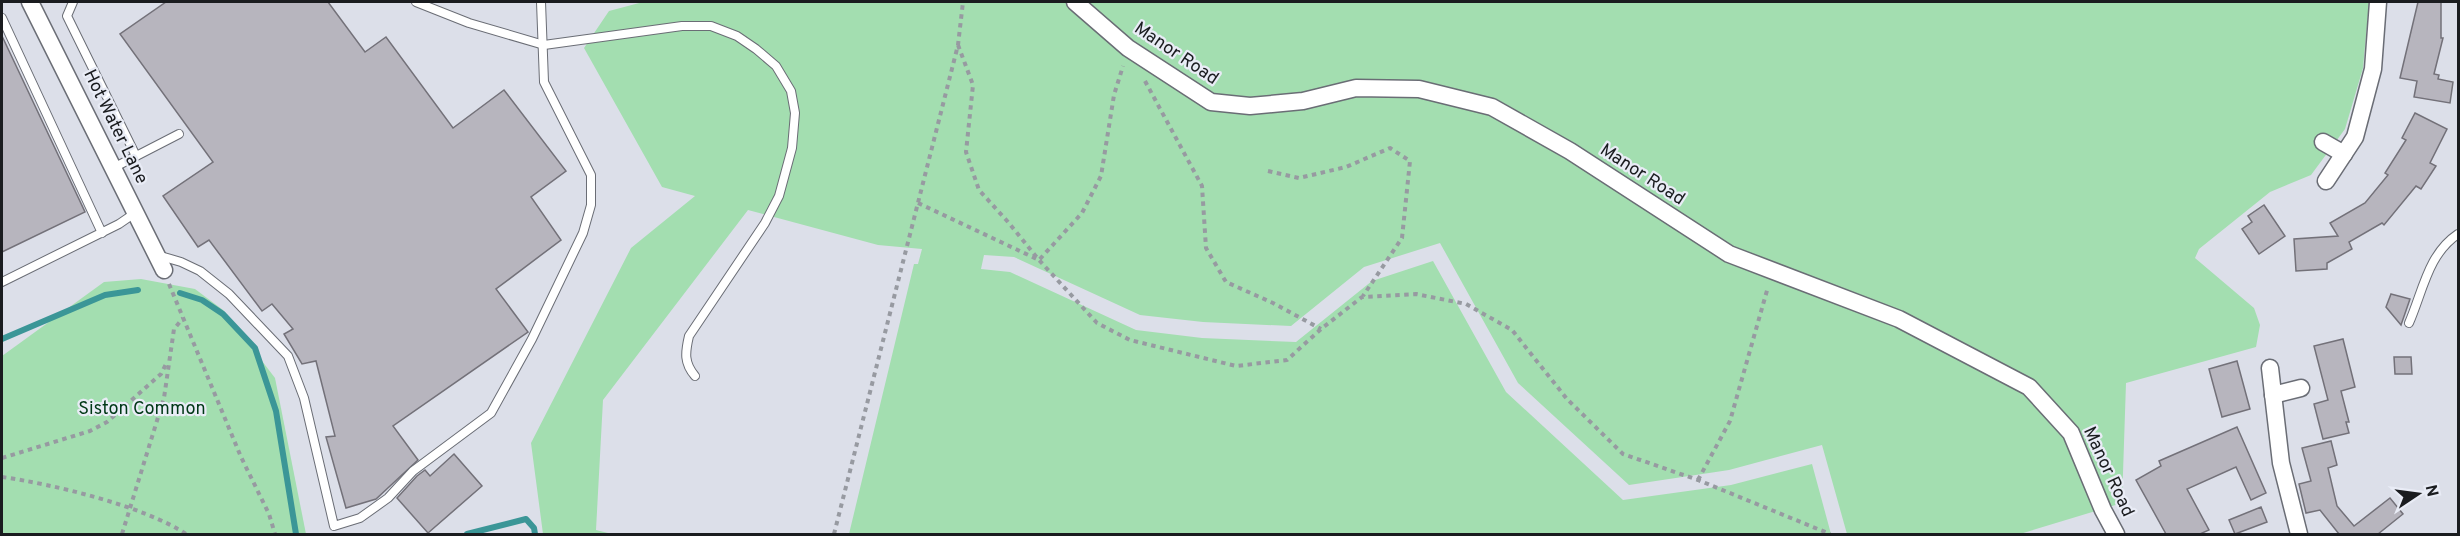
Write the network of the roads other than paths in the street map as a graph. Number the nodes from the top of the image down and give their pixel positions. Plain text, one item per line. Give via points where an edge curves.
1 (30, 2) edge
2 (73, 2) edge
3 (416, 2) edge
4 (541, 2) edge
5 (1075, 2) edge
6 (2378, 2) edge
7 (2, 18) edge
8 (544, 45) junction
9 (179, 134) dead end
10 (2323, 142) dead end
11 (2344, 154) junction
12 (136, 156) junction
13 (113, 168) junction
14 (2326, 181) dead end
15 (135, 213) junction
16 (102, 233) junction
17 (2458, 234) edge
18 (160, 263) joint
19 (2, 282) edge
20 (2409, 323) dead end
21 (2270, 368) dead end
22 (695, 376) dead end
23 (2301, 388) dead end
24 (2273, 396) junction
25 (2116, 534) edge
26 (2300, 534) edge

1 - 13 street, Hot Water Lane
2 - 12 lane via 67,16
3 - 8 lane via 469,23
4 - 8 lane
5 - 25 street, Manor Road via 1128,48 1211,102 1250,106 1303,101 1367,88 1419,89 1492,107 1730,254 1899,319 2029,387 2071,433
6 - 11 street via 2373,69 2355,136
7 - 16 lane
8 - 18 lane via 544,82 591,175 591,205 583,233 491,413 420,466 388,498 360,518 334,525 304,398 288,356 229,294 200,271 182,262
8 - 22 lane via 682,26 711,26 756,49 776,66 791,91 795,112 792,148 779,196 688,336 685,352
9 - 12 lane
10 - 11 street
11 - 14 street
12 - 13 lane
13 - 15 street, Hot Water Lane
15 - 16 lane
15 - 18 street, Hot Water Lane
16 - 19 lane
17 - 20 lane via 2433,260
21 - 24 street
23 - 24 street
24 - 26 street via 2281,463

